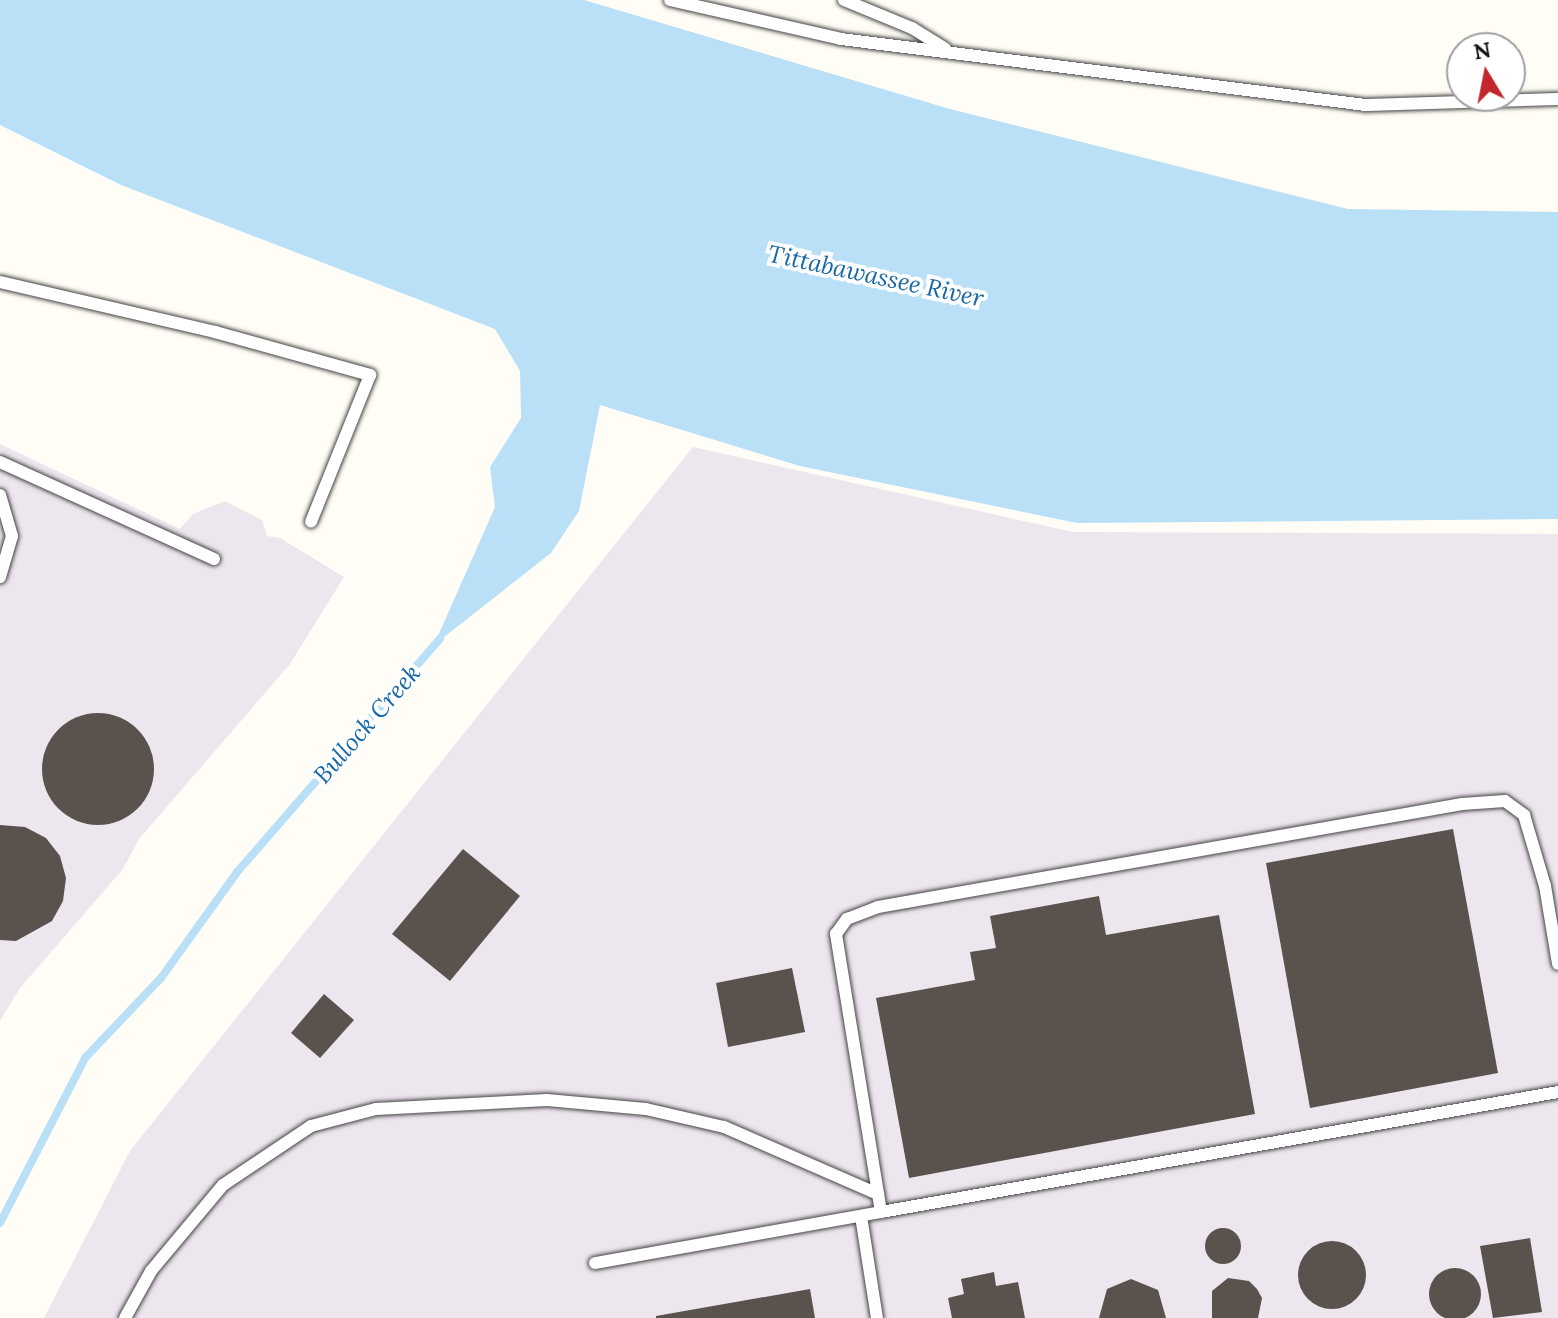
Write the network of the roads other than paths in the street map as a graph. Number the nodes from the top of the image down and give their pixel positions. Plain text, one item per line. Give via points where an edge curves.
1 (670, 0) edge
2 (844, 0) edge
3 (947, 51) junction
4 (1558, 99) edge
5 (0, 282) edge
6 (0, 462) edge
7 (0, 495) edge
8 (311, 522) dead end
9 (214, 559) dead end
10 (0, 577) edge
11 (1558, 964) edge
12 (1558, 1092) edge
13 (878, 1194) junction
14 (881, 1212) junction
15 (861, 1216) junction
16 (595, 1263) dead end
17 (125, 1318) edge
18 (877, 1318) edge

1 - 3 lane via 841,39
2 - 3 lane via 912,28
3 - 4 lane via 1366,105
5 - 8 lane via 370,375
6 - 9 lane
7 - 10 lane via 12,536
11 - 13 lane via 1545,886 1524,815 1505,801 1447,806 878,907 847,919 836,934
12 - 14 lane
13 - 14 lane
13 - 17 lane via 724,1127 646,1109 547,1100 376,1109 311,1126 223,1185 151,1271
14 - 15 lane
15 - 16 lane
15 - 18 lane

